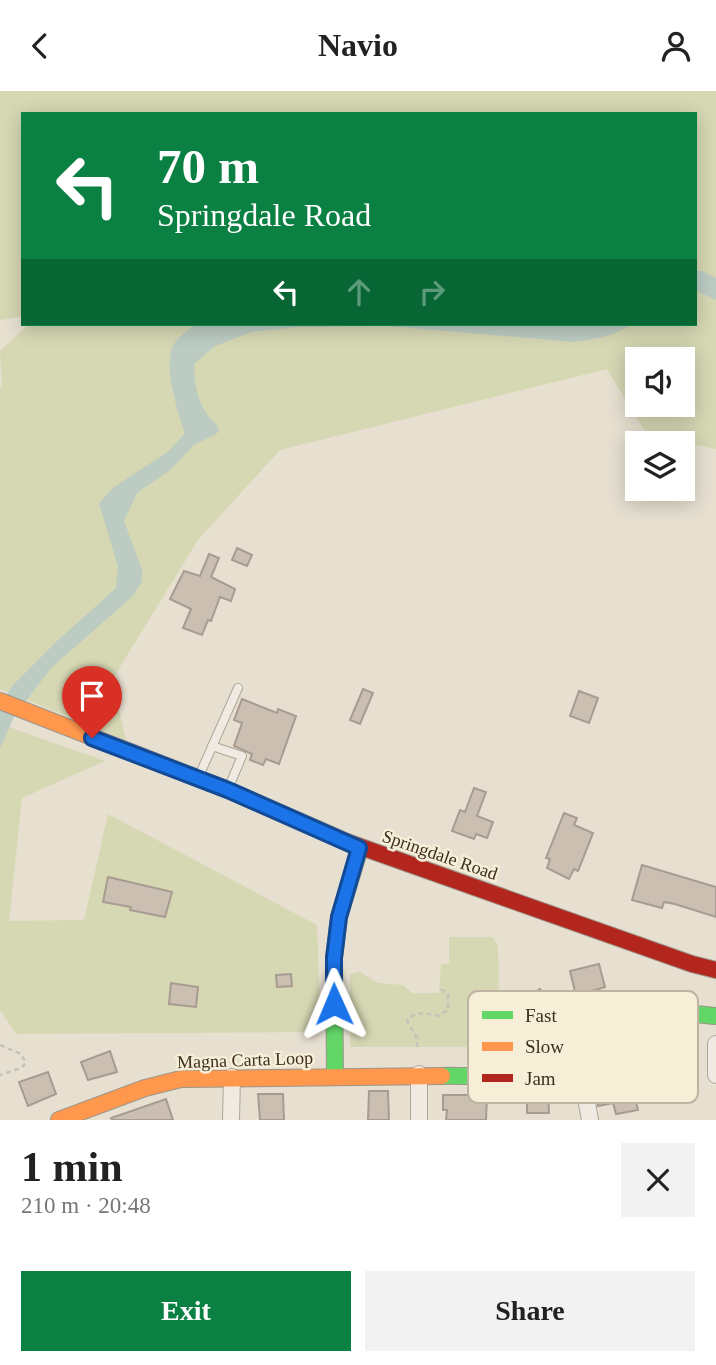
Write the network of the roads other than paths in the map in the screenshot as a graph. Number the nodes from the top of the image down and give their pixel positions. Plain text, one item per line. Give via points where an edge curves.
1 (238, 688) dead end
2 (0, 701) edge
3 (212, 746) junction
4 (198, 779) junction
5 (228, 790) junction
6 (359, 848) junction
7 (716, 970) edge
8 (698, 1015) edge
9 (716, 1016) edge
10 (716, 1044) edge
11 (419, 1075) junction
12 (468, 1075) edge
13 (335, 1076) junction
14 (716, 1076) edge
15 (232, 1077) junction
16 (59, 1120) edge
17 (231, 1120) edge
18 (419, 1120) edge

1 - 3 lane
2 - 4 street, Springdale Road
3 - 4 lane
3 - 5 lane via 242,756
4 - 5 street, Springdale Road
5 - 6 street, Springdale Road
6 - 7 street, Springdale Road
6 - 13 street via 339,917 334,958
8 - 9 street, Magna Carta Loop
10 - 14 street
11 - 12 street, Magna Carta Loop
11 - 13 street, Magna Carta Loop
11 - 18 street
13 - 15 street, Magna Carta Loop
15 - 16 street, Magna Carta Loop via 181,1079
15 - 17 street

